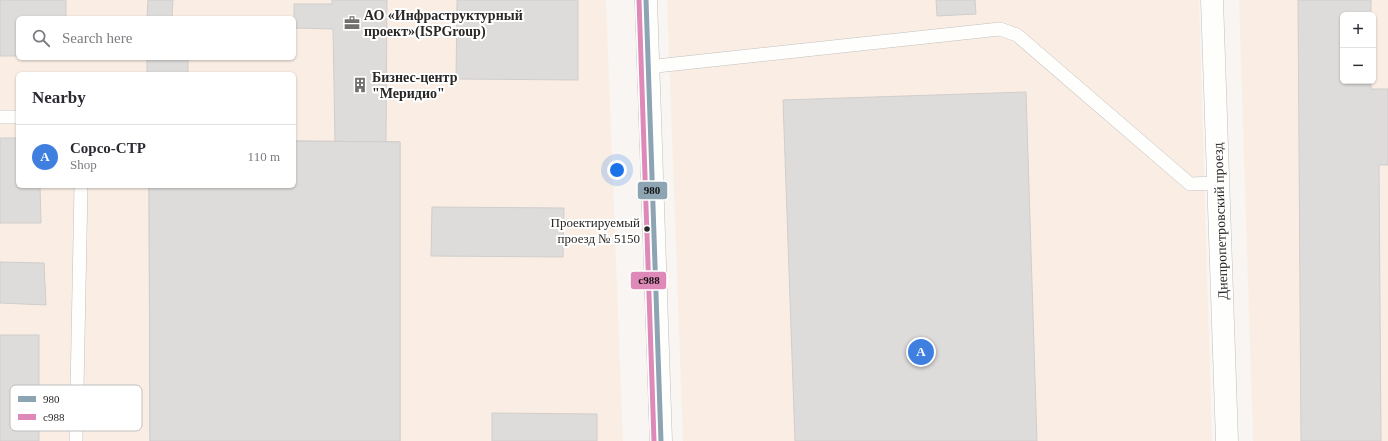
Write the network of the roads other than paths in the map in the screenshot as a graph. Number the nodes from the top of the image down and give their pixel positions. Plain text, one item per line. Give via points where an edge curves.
1 (646, 0) edge
2 (1212, 0) edge
3 (647, 67) junction
4 (0, 117) edge
5 (16, 117) edge
6 (1218, 183) junction
7 (81, 188) edge
8 (77, 385) edge
9 (76, 431) edge
10 (76, 441) edge
11 (661, 441) edge
12 (1227, 441) edge

1 - 3 street
2 - 6 street, Днепропетровский проезд
3 - 6 lane via 1000,29 1017,35 1190,184
3 - 11 street
4 - 5 lane
6 - 12 street, Днепропетровский проезд
7 - 8 lane
9 - 10 lane

